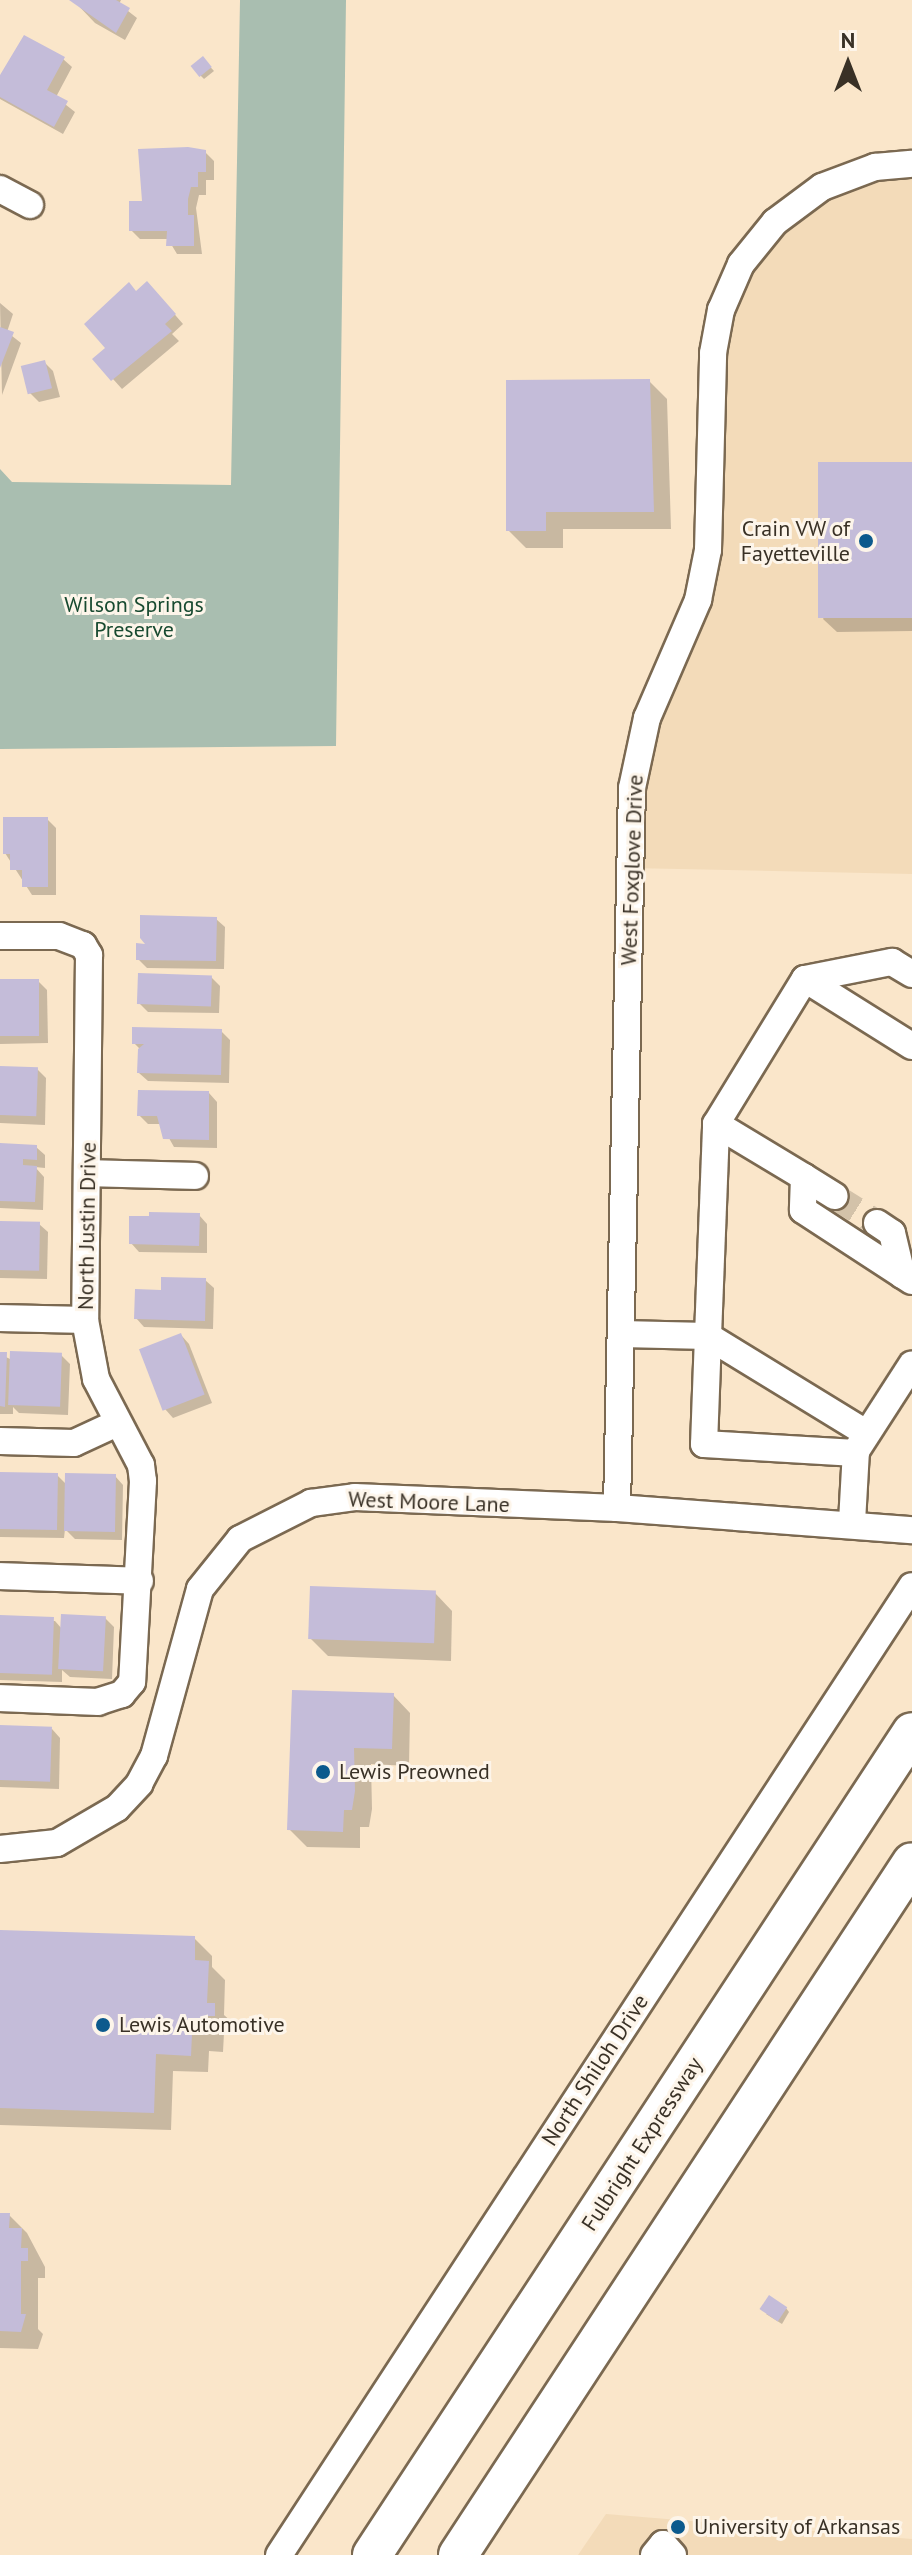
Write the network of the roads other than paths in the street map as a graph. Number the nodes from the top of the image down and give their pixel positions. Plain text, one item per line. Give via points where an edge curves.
1 (912, 164) edge
2 (0, 189) edge
3 (30, 205) dead end
4 (0, 936) edge
5 (912, 974) edge
6 (805, 979) junction
7 (912, 1046) edge
8 (716, 1124) junction
9 (88, 1173) junction
10 (195, 1176) dead end
11 (804, 1177) junction
12 (834, 1196) tunnel mouth
13 (877, 1223) tunnel mouth
14 (907, 1278) edge
15 (0, 1318) edge
16 (85, 1320) junction
17 (621, 1334) junction
18 (708, 1336) junction
19 (912, 1364) edge
20 (117, 1423) junction
21 (0, 1441) edge
22 (861, 1443) junction
23 (617, 1508) junction
24 (852, 1522) junction
25 (912, 1530) edge
26 (0, 1576) edge
27 (140, 1581) junction
28 (912, 1586) edge
29 (0, 1698) edge
30 (912, 1732) edge
31 (0, 1849) edge
32 (912, 1862) edge
33 (279, 2555) edge
34 (372, 2555) edge
35 (458, 2555) edge
36 (654, 2555) edge
37 (673, 2555) edge

1 - 17 street, West Foxglove Drive via 875,167 822,187 775,222 741,264 721,310 713,353 708,550 698,600 647,718 632,788
2 - 3 street
4 - 9 street, North Justin Drive via 71,938 89,955
5 - 6 street via 892,962
6 - 7 street
6 - 8 street
8 - 11 street
8 - 18 street
9 - 10 street
9 - 16 street, North Justin Drive
11 - 12 street
11 - 14 street via 803,1210
13 - 14 street via 892,1233
15 - 16 street
16 - 20 street, North Justin Drive via 96,1379
17 - 18 street
17 - 23 street, West Foxglove Drive
18 - 22 street
18 - 22 street via 704,1444
19 - 22 street
20 - 21 street via 74,1443
20 - 27 street, North Justin Drive via 141,1465
22 - 24 street
23 - 24 street, West Moore Lane
23 - 31 street, West Moore Lane via 355,1497 311,1503 272,1520 240,1539 200,1589 154,1756 139,1784 117,1808 57,1843
24 - 25 street, West Moore Lane
26 - 27 street
27 - 29 street, North Justin Drive via 137,1666 122,1694 98,1702
28 - 33 street, North Shiloh Drive
30 - 34 highway, Fulbright Expressway
32 - 35 highway
36 - 37 street via 663,2544

